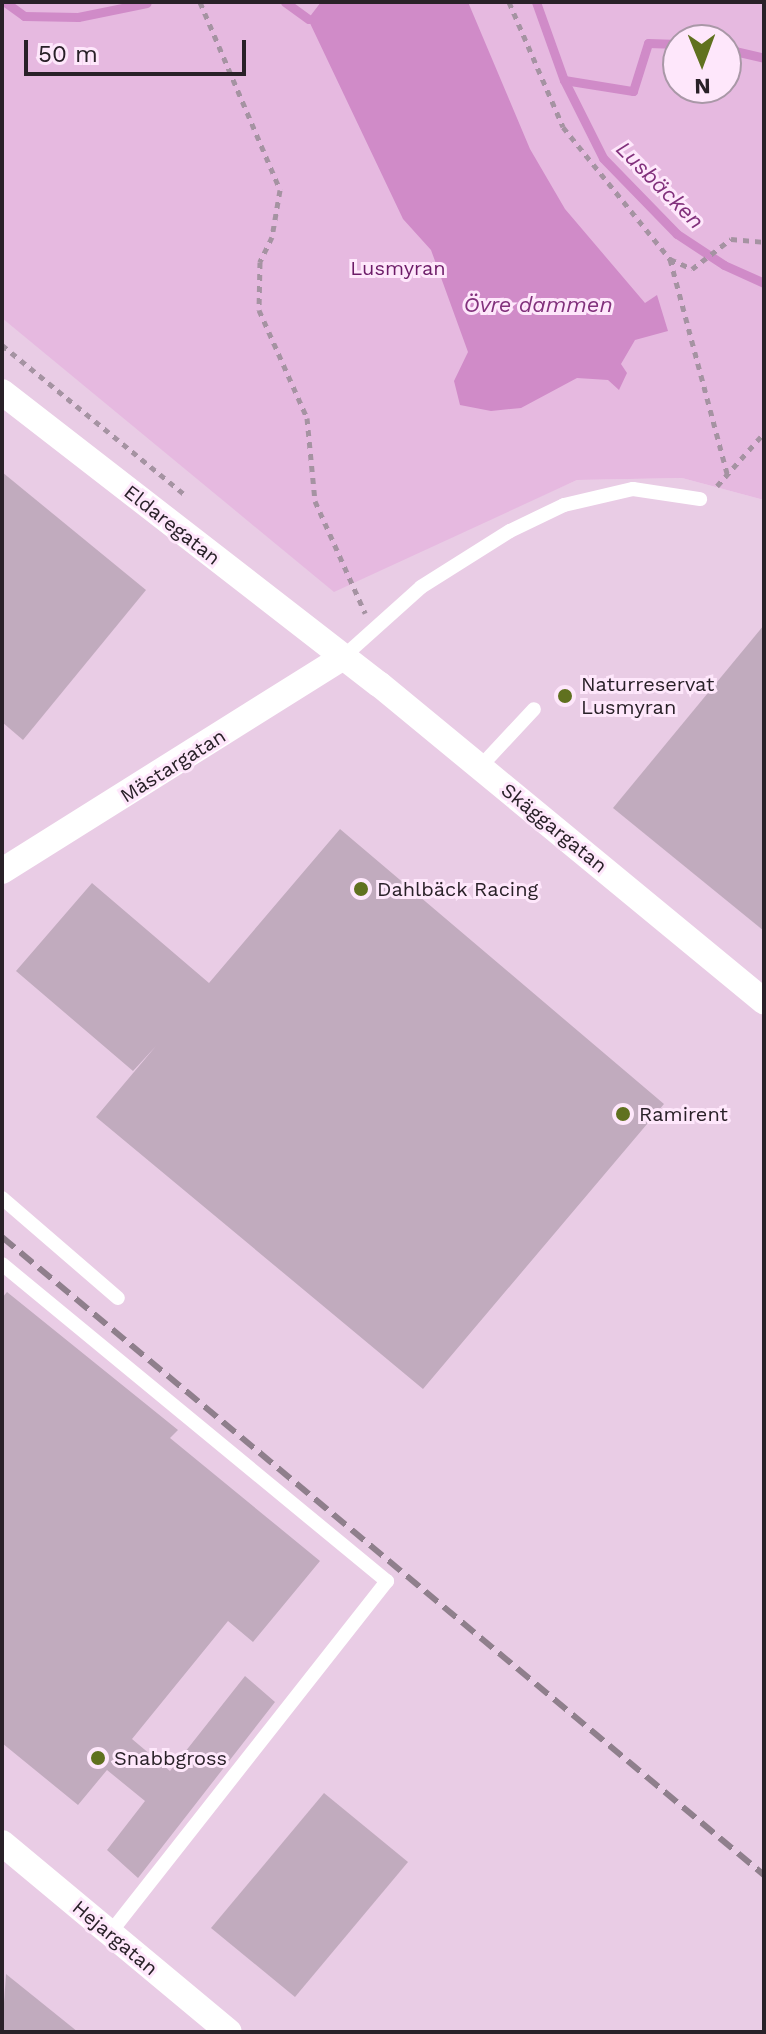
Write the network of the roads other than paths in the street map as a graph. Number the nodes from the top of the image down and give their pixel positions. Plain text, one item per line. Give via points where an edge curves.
1 (2, 392) edge
2 (700, 499) dead end
3 (342, 658) junction
4 (534, 709) dead end
5 (480, 767) junction
6 (2, 871) edge
7 (764, 1001) edge
8 (2, 1198) edge
9 (2, 1264) edge
10 (118, 1298) dead end
11 (2, 1843) edge
12 (110, 1933) junction
13 (229, 2032) edge

1 - 3 street, Eldaregatan
2 - 3 lane via 633,489 564,505 510,531 421,587
3 - 5 street, Skäggargatan
3 - 6 street, Mästargatan
4 - 5 lane
5 - 7 street, Skäggargatan
8 - 10 lane
9 - 12 lane via 387,1581
11 - 12 street, Hejargatan
12 - 13 street, Hejargatan

